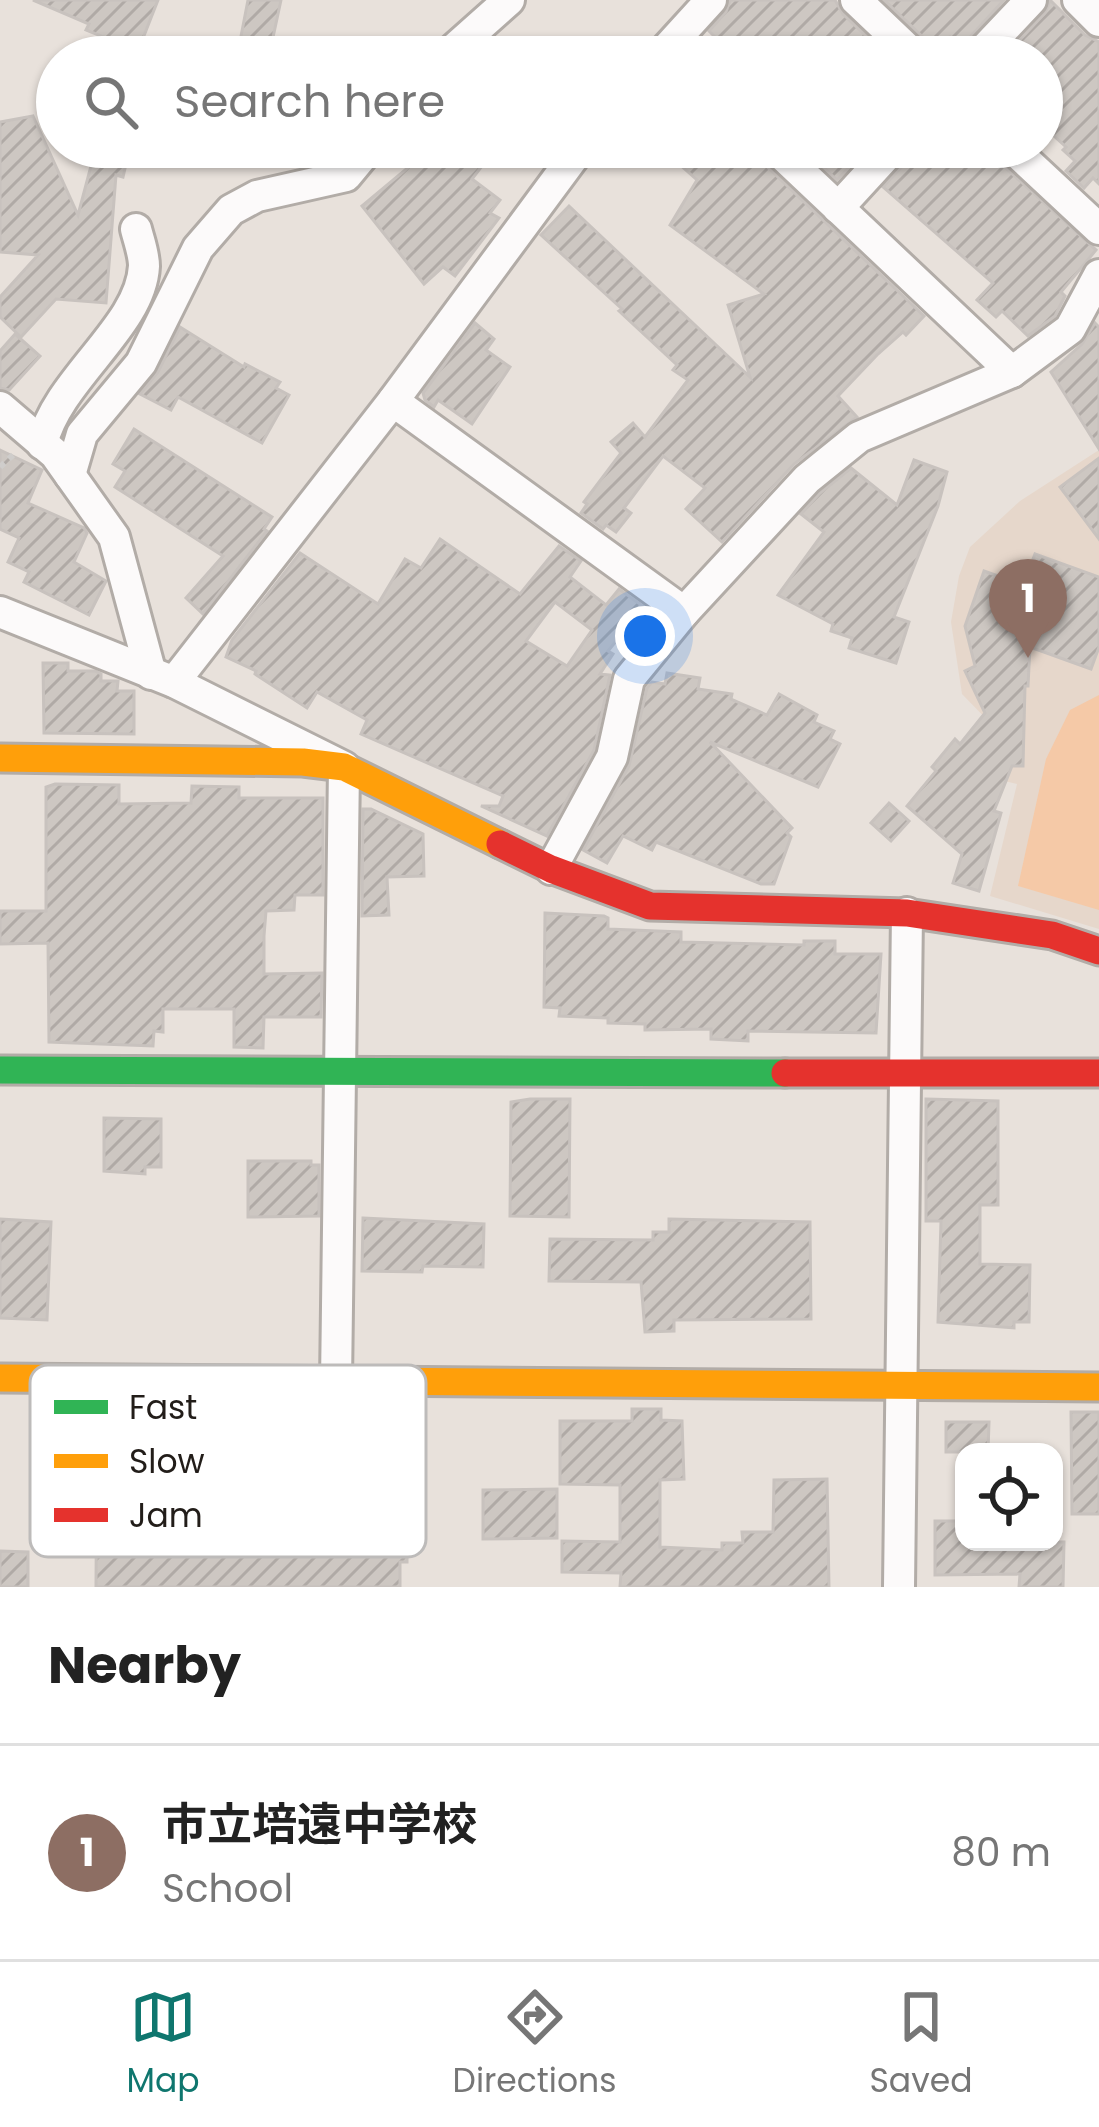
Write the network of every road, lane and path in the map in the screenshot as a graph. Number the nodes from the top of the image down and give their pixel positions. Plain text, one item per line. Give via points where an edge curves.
1 (509, 0) edge
2 (711, 0) edge
3 (856, 0) edge
4 (1030, 0) edge
5 (1078, 0) edge
6 (1099, 21) edge
7 (469, 36) edge
8 (682, 36) edge
9 (894, 36) edge
10 (996, 36) edge
11 (353, 168) edge
12 (565, 168) edge
13 (796, 168) edge
14 (875, 168) edge
15 (1034, 168) edge
16 (838, 208) junction
17 (136, 229) dead end
18 (1099, 229) edge
19 (1099, 274) edge
20 (1012, 372) junction
21 (393, 400) junction
22 (0, 407) edge
23 (42, 444) junction
24 (70, 475) junction
25 (0, 612) edge
26 (684, 612) junction
27 (162, 678) junction
28 (0, 758) edge
29 (344, 767) junction
30 (551, 869) junction
31 (907, 913) junction
32 (1099, 951) edge
33 (0, 1070) edge
34 (902, 1073) junction
35 (1099, 1073) edge
36 (340, 1074) junction
37 (335, 1365) edge
38 (0, 1378) edge
39 (30, 1378) edge
40 (426, 1383) edge
41 (900, 1384) junction
42 (1099, 1387) edge
43 (899, 1587) edge

1 - 7 street
2 - 8 street
3 - 9 street
4 - 10 street
5 - 6 street
11 - 24 street via 231,210 198,248 140,363 82,434
12 - 21 street
13 - 16 street
14 - 16 street
15 - 18 street
16 - 20 street
17 - 23 street via 144,262 134,300 62,395
19 - 20 street via 1070,329
20 - 26 street via 859,437 807,478
21 - 26 street
21 - 27 street
22 - 23 street
23 - 24 street
24 - 27 street via 114,537
25 - 27 street
26 - 30 street via 629,679 612,757
27 - 29 street
28 - 29 street
29 - 30 street
29 - 36 street
30 - 31 street via 650,906
31 - 32 street via 1052,934
31 - 34 street
33 - 36 street
34 - 35 street
34 - 36 street
34 - 41 street
36 - 37 street
38 - 39 street
40 - 41 street
41 - 42 street
41 - 43 street

